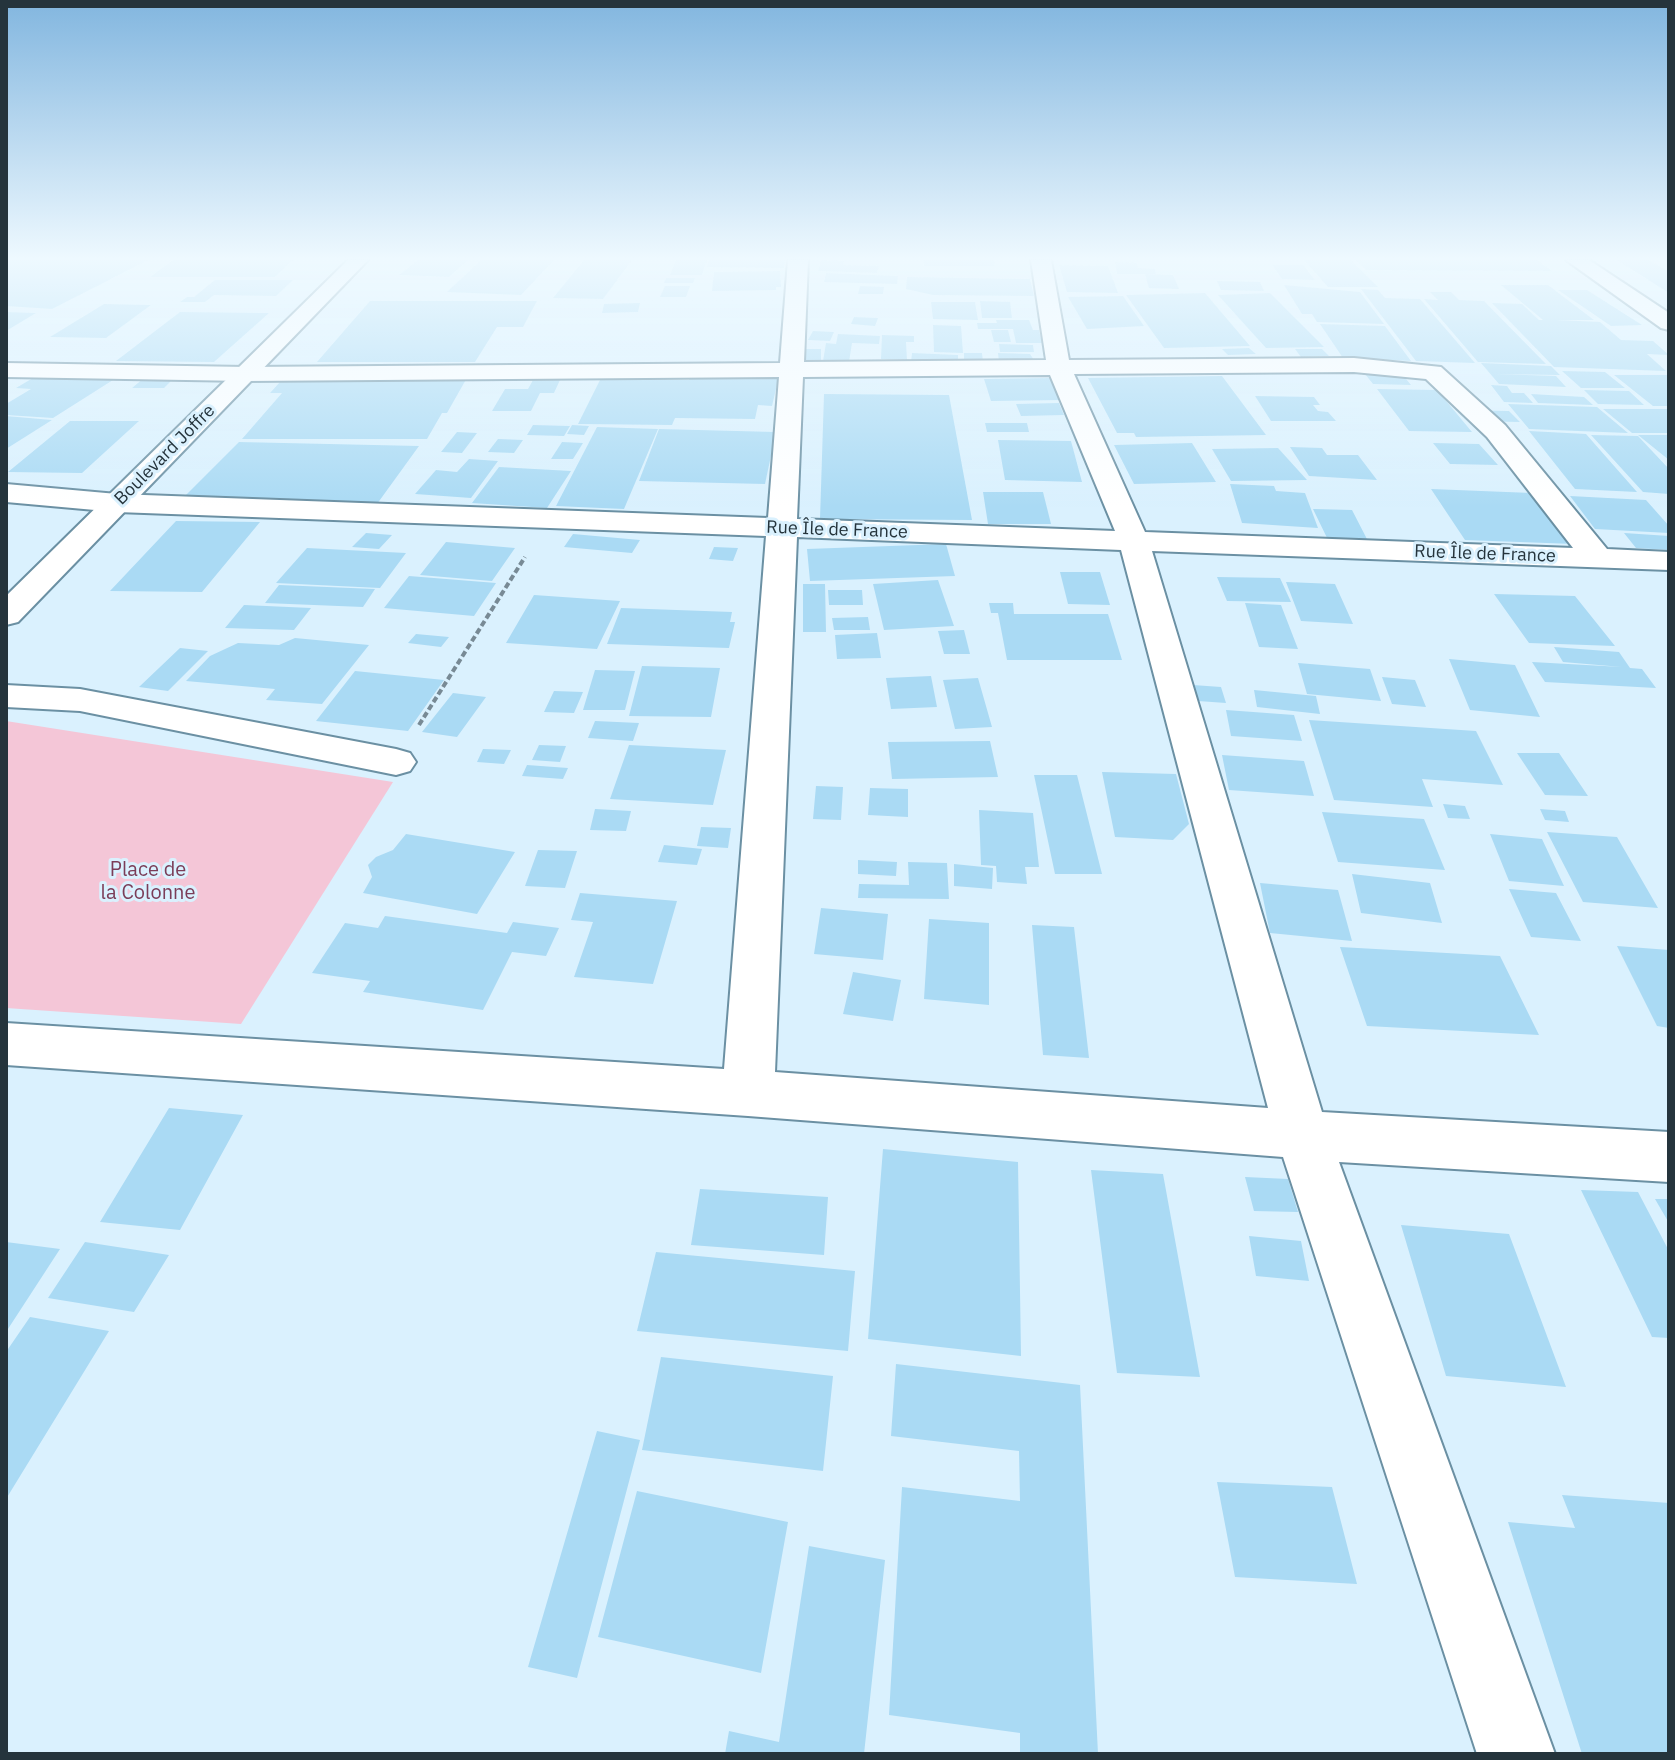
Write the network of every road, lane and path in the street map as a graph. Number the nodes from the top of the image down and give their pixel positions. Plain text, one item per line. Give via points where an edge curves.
1 (278, 342) edge
2 (793, 342) edge
3 (1055, 342) edge
4 (1059, 368) junction
5 (6, 370) edge
6 (791, 370) junction
7 (246, 374) junction
8 (6, 493) edge
9 (117, 503) junction
10 (549, 519) junction
11 (782, 528) junction
12 (1134, 541) junction
13 (1598, 559) junction
14 (1669, 561) edge
15 (6, 615) edge
16 (6, 696) edge
17 (396, 762) joint
18 (6, 1044) edge
19 (748, 1093) junction
20 (1302, 1134) junction
21 (1669, 1157) edge
22 (1516, 1754) edge

1 - 7 street, Boulevard Joffre
2 - 6 street
3 - 4 street
4 - 6 street
4 - 12 street
4 - 13 street via 1354,365 1433,372 1496,431
5 - 7 street
6 - 7 street
6 - 11 street
7 - 9 street, Boulevard Joffre
8 - 9 street, Rue Île de France
9 - 10 street, Rue Île de France
9 - 15 street, Boulevard Joffre
10 - 11 street, Rue Île de France
10 - 17 path
11 - 12 street, Rue Île de France
11 - 19 street
12 - 13 street, Rue Île de France
12 - 20 street
13 - 14 street, Rue Île de France
16 - 17 street via 80,700
18 - 19 street
19 - 20 street
20 - 21 street
20 - 22 street

